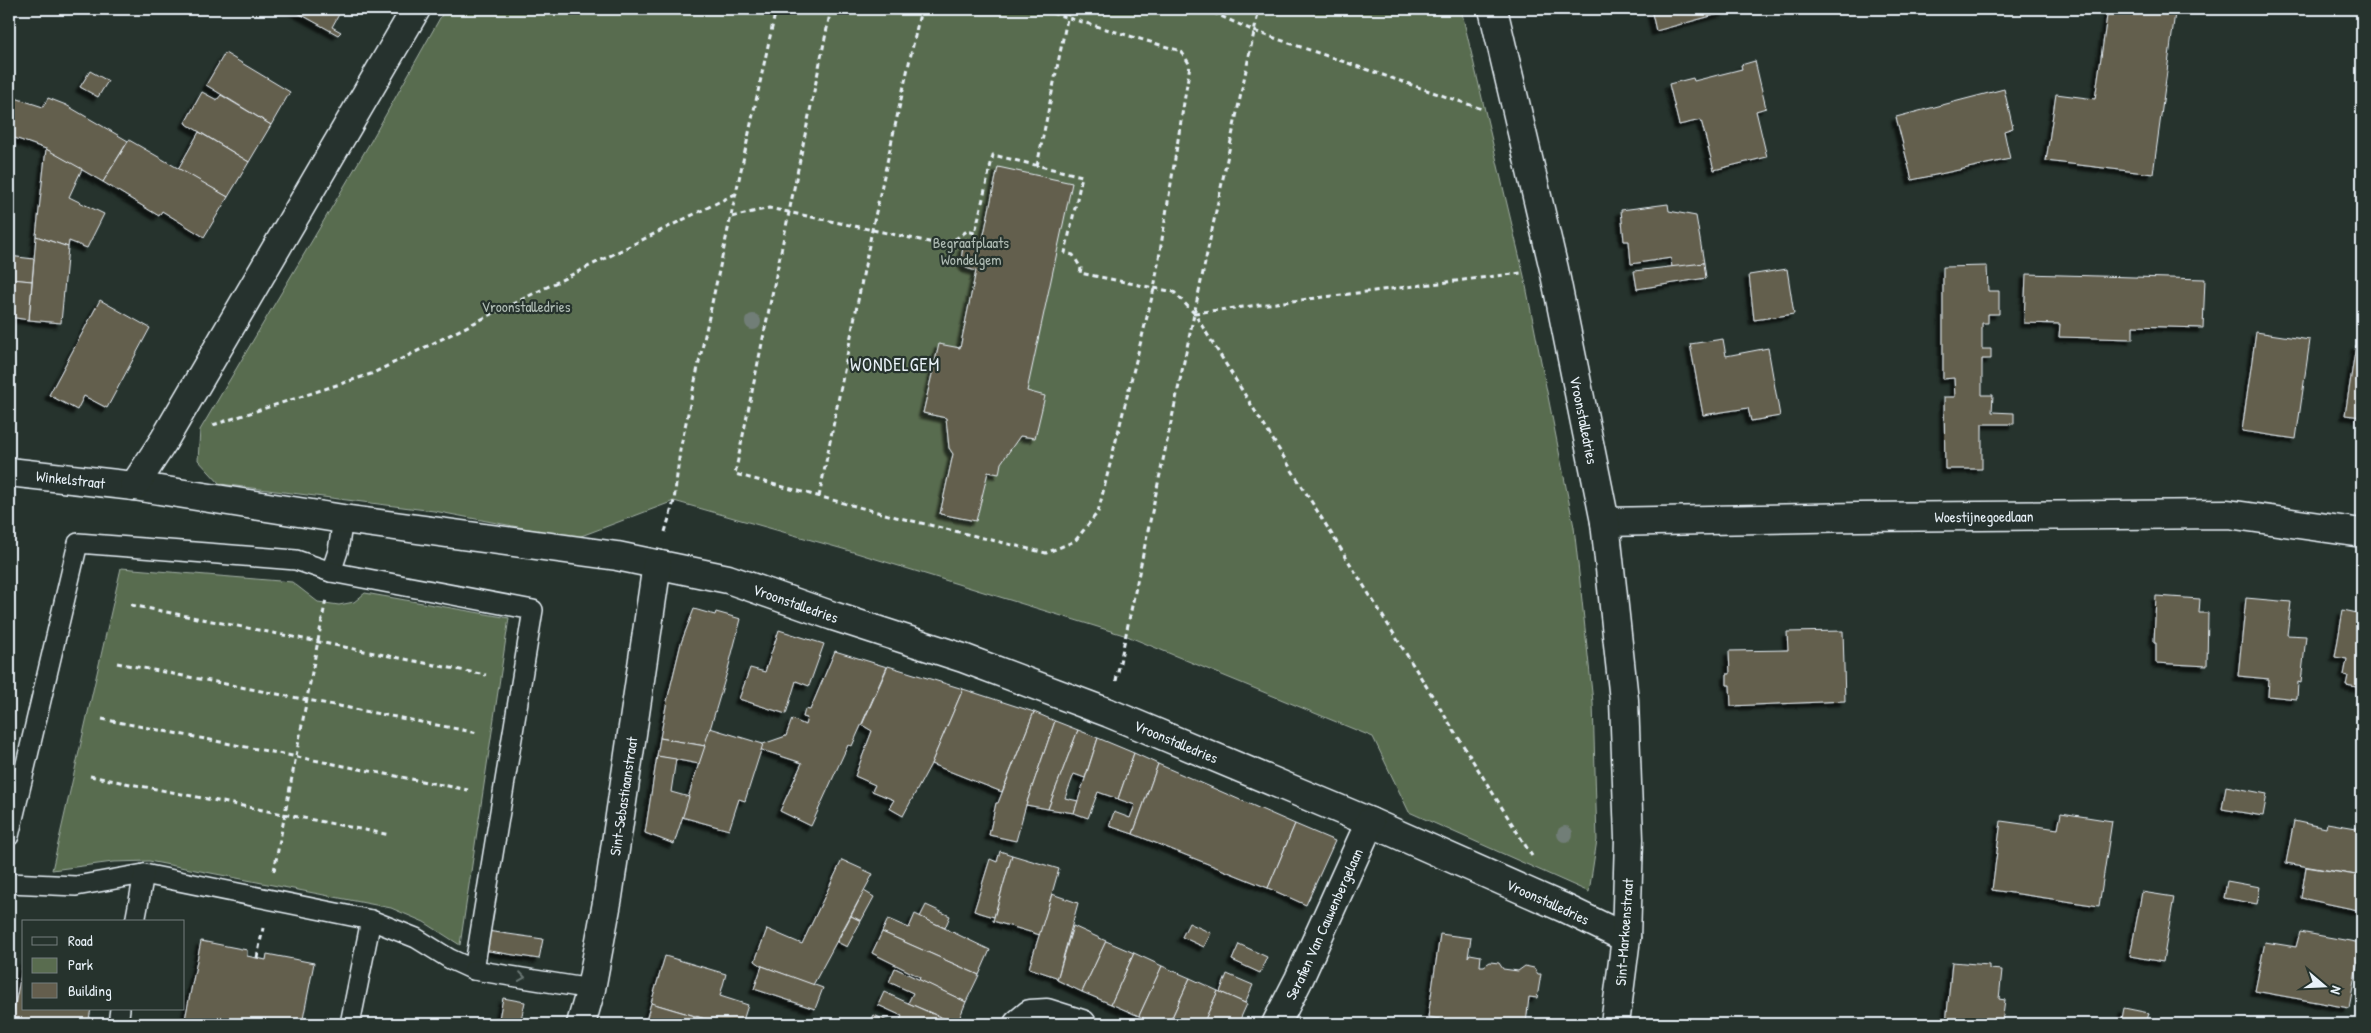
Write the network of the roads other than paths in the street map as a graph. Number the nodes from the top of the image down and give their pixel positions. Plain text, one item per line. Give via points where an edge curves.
1 (416, 9) edge
2 (1493, 9) edge
3 (9, 472) edge
4 (134, 486) junction
5 (343, 519) junction
6 (1605, 522) junction
7 (2362, 533) edge
8 (657, 564) junction
9 (331, 572) junction
10 (1370, 822) junction
11 (9, 836) edge
12 (1629, 839) joint
13 (144, 874) junction
14 (9, 883) edge
15 (135, 920) edge
16 (371, 920) junction
17 (1626, 938) junction
18 (474, 970) junction
19 (591, 989) junction
20 (120, 1010) edge
21 (118, 1024) edge
22 (350, 1024) edge
23 (581, 1024) edge
24 (1018, 1024) edge
25 (1082, 1024) edge
26 (1276, 1024) edge
27 (1615, 1024) edge

1 - 4 street via 163,442
2 - 6 street, Vroonstalledries via 1554,269
3 - 4 street, Winkelstraat
4 - 5 street, Vroonstalledries
5 - 8 street, Vroonstalledries
5 - 9 lane
6 - 7 street, Woestijnegoedlaan via 2228,514
6 - 12 street, Vroonstalledries via 1624,700
8 - 10 street, Vroonstalledries via 728,579 963,658 1108,713
8 - 19 street, Sint-Sebastiaanstraat via 608,897
9 - 11 lane via 296,560 78,544
9 - 18 lane via 533,610
10 - 17 street, Vroonstalledries
10 - 26 street, Serafien Van Cauwenbergelaan
12 - 17 street, Sint-Markoenstraat
13 - 14 lane via 76,886
13 - 15 lane
13 - 16 lane
16 - 18 lane via 416,938
16 - 22 lane
17 - 27 street, Sint-Markoenstraat
18 -> 19 lane
19 - 23 street, Sint-Sebastiaanstraat
20 - 21 lane
24 - 25 street via 1030,1014 1047,1013

